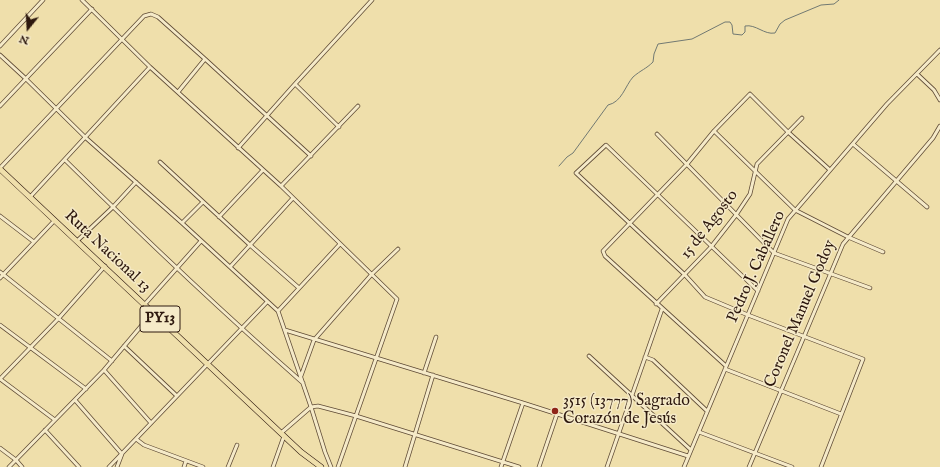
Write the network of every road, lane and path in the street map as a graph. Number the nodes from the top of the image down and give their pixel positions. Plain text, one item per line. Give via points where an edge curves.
1 (43, 0) edge
2 (82, 0) edge
3 (372, 0) edge
4 (92, 10) junction
5 (122, 39) junction
6 (0, 46) edge
7 (940, 50) edge
8 (0, 55) edge
9 (205, 59) junction
10 (150, 67) junction
11 (917, 74) junction
12 (26, 78) junction
13 (295, 84) junction
14 (178, 92) junction
15 (940, 100) edge
16 (0, 106) edge
17 (358, 106) dead end
18 (56, 108) junction
19 (267, 116) junction
20 (802, 118) dead end
21 (340, 126) junction
22 (940, 126) edge
23 (714, 131) junction
24 (788, 132) junction
25 (657, 134) dead end
26 (86, 138) junction
27 (853, 144) junction
28 (238, 148) junction
29 (311, 156) junction
30 (65, 160) junction
31 (160, 162) dead end
32 (687, 164) junction
33 (263, 170) junction
34 (830, 170) junction
35 (1, 172) edge
36 (754, 172) junction
37 (896, 180) junction
38 (136, 182) junction
39 (281, 186) junction
40 (657, 195) junction
41 (30, 197) junction
42 (293, 198) junction
43 (203, 202) junction
44 (113, 207) junction
45 (927, 207) dead end
46 (795, 210) junction
47 (736, 215) junction
48 (0, 216) edge
49 (220, 218) junction
50 (55, 220) junction
51 (182, 223) junction
52 (629, 223) junction
53 (848, 237) junction
54 (77, 241) junction
55 (201, 241) junction
56 (34, 242) junction
57 (340, 244) junction
58 (250, 245) junction
59 (710, 247) junction
60 (398, 249) dead end
61 (883, 252) dead end
62 (774, 253) junction
63 (105, 266) junction
64 (177, 267) junction
65 (230, 267) junction
66 (2, 273) edge
67 (372, 274) junction
68 (830, 274) junction
69 (685, 275) junction
70 (0, 278) edge
71 (299, 288) junction
72 (870, 288) dead end
73 (758, 291) junction
74 (267, 302) junction
75 (145, 304) junction
76 (656, 304) junction
77 (662, 309) junction
78 (278, 311) junction
79 (153, 312) junction
80 (748, 316) junction
81 (59, 318) junction
82 (0, 325) edge
83 (241, 329) junction
84 (285, 330) junction
85 (804, 337) junction
86 (436, 338) dead end
87 (314, 340) junction
88 (124, 346) junction
89 (30, 348) junction
90 (589, 356) dead end
91 (645, 356) junction
92 (377, 358) junction
93 (112, 361) junction
94 (208, 364) junction
95 (726, 368) junction
96 (104, 370) junction
97 (424, 373) junction
98 (433, 375) junction
99 (301, 376) junction
100 (0, 379) edge
101 (304, 383) junction
102 (86, 389) junction
103 (781, 391) junction
104 (632, 395) junction
105 (177, 396) junction
106 (75, 400) junction
107 (523, 403) junction
108 (311, 407) junction
109 (707, 411) junction
110 (557, 414) junction
111 (841, 414) junction
112 (356, 416) junction
113 (55, 420) junction
114 (151, 423) junction
115 (45, 430) junction
116 (699, 432) junction
117 (283, 434) junction
118 (619, 434) junction
119 (416, 436) junction
120 (136, 439) junction
121 (237, 445) dead end
122 (0, 448) edge
123 (691, 450) junction
124 (755, 453) junction
125 (122, 454) junction
126 (688, 456) junction
127 (16, 460) junction
128 (186, 461) junction
129 (502, 462) junction
130 (9, 467) edge
131 (22, 467) edge
132 (79, 467) edge
133 (110, 467) edge
134 (117, 467) edge
135 (184, 467) edge
136 (204, 467) edge
137 (228, 467) edge
138 (273, 467) edge
139 (321, 467) edge
140 (331, 467) edge
141 (338, 467) edge
142 (405, 467) edge
143 (501, 467) edge
144 (519, 467) edge
145 (539, 467) edge
146 (607, 467) edge
147 (684, 467) edge
148 (749, 467) edge
149 (792, 467) edge
150 (821, 467) edge

1 - 6 street
2 - 4 street
3 - 13 street
4 - 5 street
4 - 12 street
5 - 9 street via 144,16 151,14 158,17
5 - 10 street
5 - 18 street
7 - 11 street, Pedro J. Caballero
8 - 12 street
9 - 14 street
9 - 19 street
10 - 14 street
10 - 26 street
11 - 15 street via 929,84
11 - 27 street, Pedro J. Caballero
12 - 16 street
12 - 18 street
13 - 19 street
13 - 21 street
14 - 28 street
17 - 21 street
18 - 26 street
18 - 35 street
19 - 28 street
19 - 29 street
20 - 24 street, 15 de Agosto
21 - 29 street
22 - 37 street, Coronel Manuel Godoy via 933,138
23 - 24 street via 750,94
23 - 32 street
23 - 36 street
24 - 34 street
24 - 36 street, 15 de Agosto via 757,164
25 - 32 street
26 - 30 street
26 - 38 street
27 - 34 street, Pedro J. Caballero
27 - 37 street
28 - 33 street
29 - 39 street
30 - 41 street
30 - 44 street
31 - 43 street
32 - 40 street
32 - 47 street
33 - 39 street
33 - 49 street
34 - 46 street, Pedro J. Caballero
35 - 41 highway, Ruta Nacional 13 / PY13
36 - 46 street
36 - 47 street, 15 de Agosto via 750,194
37 - 45 street
37 - 53 street, Coronel Manuel Godoy
38 - 44 street
38 - 51 street
39 - 42 street
40 - 52 street
40 - 52 street via 606,145 576,173
40 - 59 street
41 - 50 highway, Ruta Nacional 13 / PY13
42 - 57 street
42 - 58 street
43 - 49 street
43 - 51 street
44 - 54 street
44 - 64 street
46 - 53 street
46 - 62 street, Pedro J. Caballero
47 - 59 street, 15 de Agosto
47 - 62 street
48 - 56 street
49 - 58 street
50 - 54 highway, Ruta Nacional 13 / PY13
50 - 56 street
51 - 55 street
52 - 69 street
52 - 76 street via 603,251 605,256
53 - 61 street
53 - 68 street, Coronel Manuel Godoy
54 - 63 highway, Ruta Nacional 13 / PY13
55 - 64 street
55 - 65 street
56 - 66 street
57 - 67 street
57 - 71 street
58 - 65 street
58 - 71 street
59 - 69 street, 15 de Agosto
59 - 73 street
60 - 67 street
62 - 68 street
62 - 73 street, Pedro J. Caballero
63 - 75 highway, Ruta Nacional 13 / PY13
63 - 81 street
64 - 75 street
64 - 83 street
65 - 74 street
66 - 70 street
66 - 81 street
67 - 87 street
67 - 92 street via 397,299
68 - 72 street
68 - 85 street, Coronel Manuel Godoy
69 - 76 street, 15 de Agosto
69 - 80 street via 705,297
71 - 78 street
73 - 80 street, Pedro J. Caballero
74 - 78 street
74 - 83 street
75 - 79 highway, Ruta Nacional 13 / PY13
76 - 77 street
77 - 91 street
77 - 95 street
78 - 84 street
79 - 88 street
79 - 94 highway, Ruta Nacional 13 / PY13
80 - 85 street
80 - 95 street, Pedro J. Caballero
81 - 89 street
81 - 93 street
82 - 89 street
83 - 94 street
83 - 101 street
84 - 87 street
84 - 99 street
85 - 103 street, Coronel Manuel Godoy
85 - 111 street via 863,359
86 - 97 street
87 - 92 street
87 - 99 street
88 - 93 street
88 - 105 street
89 - 100 street
89 - 102 street
90 - 104 street
91 - 104 street
91 - 109 street
92 - 97 street
92 - 112 street
93 - 96 street
94 - 105 street
94 - 117 highway, Ruta Nacional 13 / PY13
95 - 103 street
95 - 109 street, Pedro J. Caballero
96 - 102 street
96 - 114 street
97 - 98 street
98 - 107 street
98 - 119 street
99 - 101 street
100 - 113 street
101 - 108 street
102 - 106 street
103 - 111 street
103 - 124 street, Coronel Manuel Godoy
104 - 118 street
104 - 123 street
105 - 114 street
106 - 113 street
106 - 125 street
107 - 110 street
107 - 129 street
108 - 112 street via 318,406
108 - 117 street
108 - 140 street
109 - 116 street, Pedro J. Caballero
110 - 118 street
110 - 145 street
111 - 150 street
112 - 119 street
112 - 141 street
113 - 115 street
114 - 120 street
115 - 127 street
115 - 132 street
116 - 123 street, Pedro J. Caballero
116 - 124 street
117 - 138 street
117 - 139 highway, Ruta Nacional 13 / PY13
118 - 126 street
118 - 146 street
119 - 129 street
119 - 142 street
120 - 125 street
120 - 128 street via 144,445
121 - 137 street
122 - 127 street
123 - 126 street, Pedro J. Caballero
124 - 148 street, Coronel Manuel Godoy
124 - 149 street
125 - 133 street
125 - 134 street
126 - 147 street, Pedro J. Caballero
127 - 130 street
127 - 131 street
128 - 135 street
128 - 136 street
129 - 143 street
129 - 144 street

